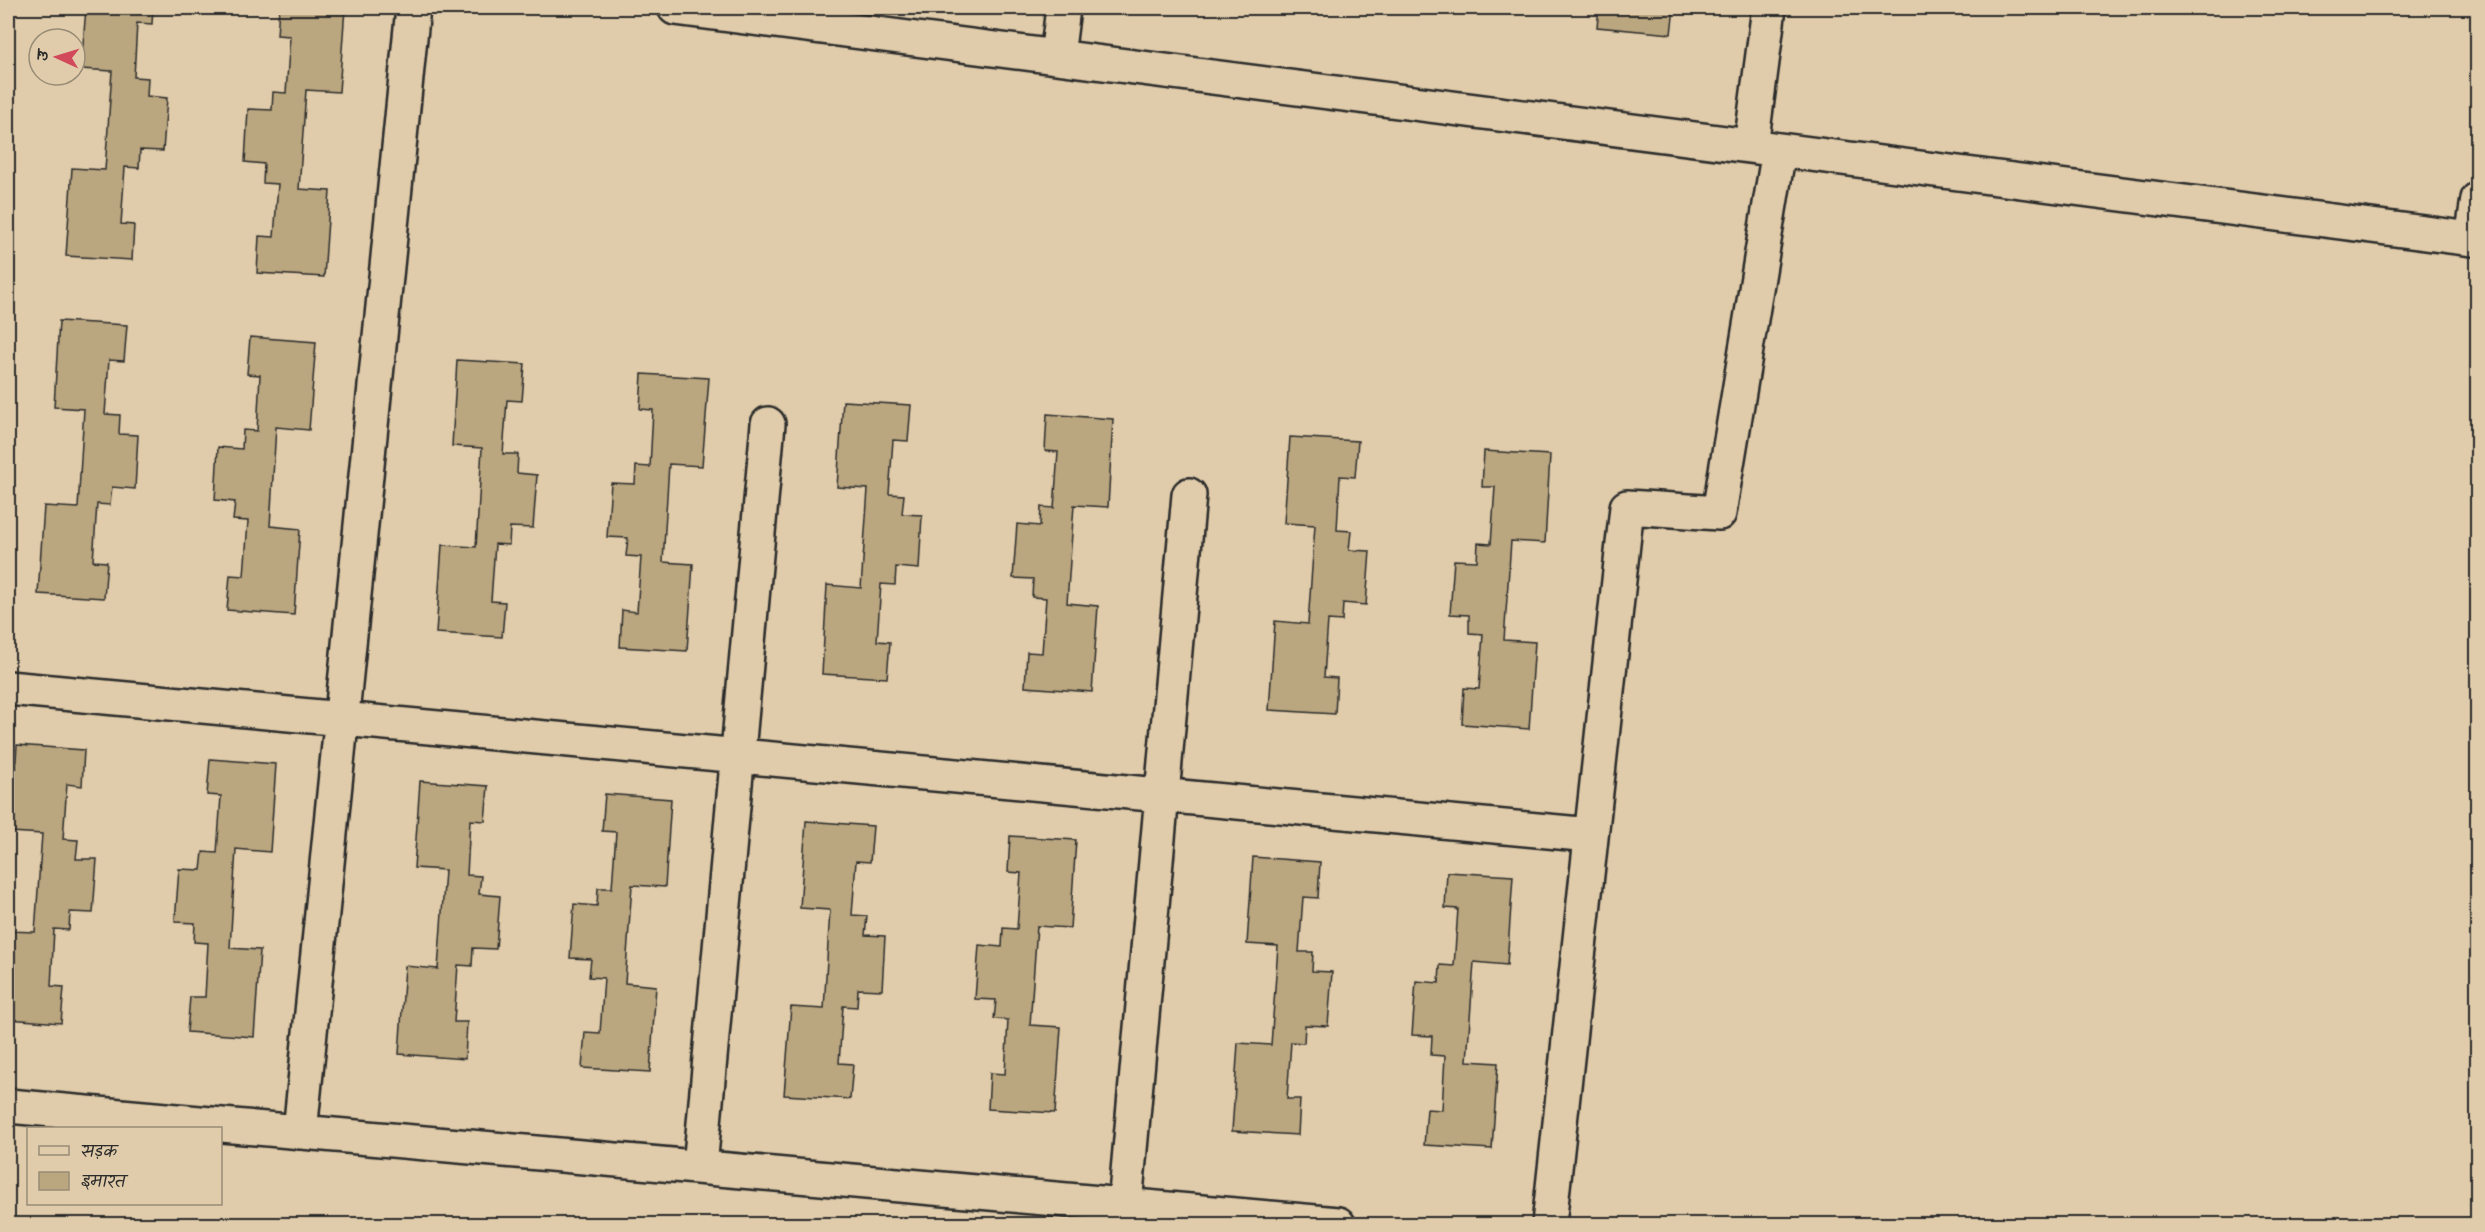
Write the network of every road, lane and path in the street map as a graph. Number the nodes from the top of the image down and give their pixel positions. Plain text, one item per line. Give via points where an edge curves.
1 (413, 8) edge
2 (675, 8) edge
3 (1063, 8) edge
4 (1769, 8) edge
5 (1057, 57) junction
6 (1765, 148) junction
7 (2478, 199) edge
8 (768, 424) dead end
9 (1189, 495) dead end
10 (8, 688) edge
11 (341, 718) junction
12 (738, 756) junction
13 (1162, 795) junction
14 (1592, 835) junction
15 (8, 1106) edge
16 (300, 1132) junction
17 (700, 1167) junction
18 (1125, 1205) junction
19 (1338, 1224) edge
20 (1549, 1224) edge

1 - 11 street
2 - 5 street
3 - 5 street
4 - 6 street
5 - 6 street
6 - 7 street via 2472,239
6 - 14 street via 1719,513 1627,507
8 - 12 street
9 - 13 street
10 - 11 street
11 - 12 street
11 - 16 street
12 - 13 street
12 - 17 street
13 - 14 street
13 - 18 street
14 - 20 street
15 - 16 street
16 - 17 street
17 - 18 street
18 - 19 street

